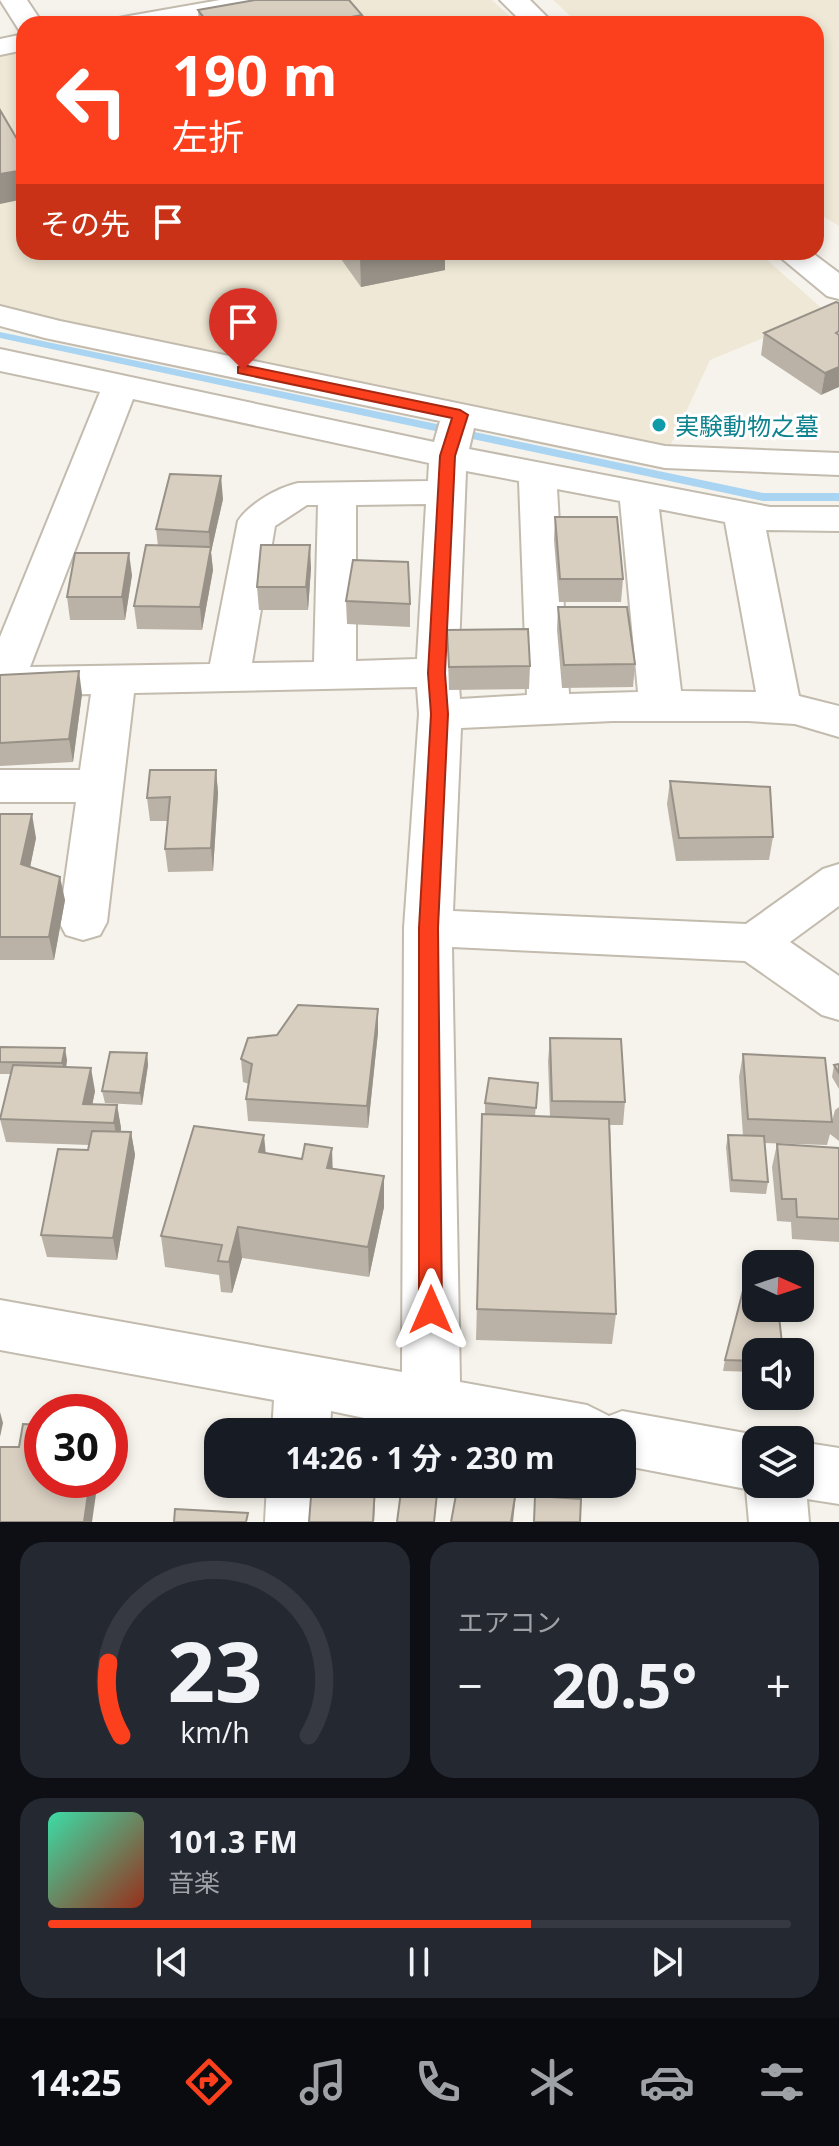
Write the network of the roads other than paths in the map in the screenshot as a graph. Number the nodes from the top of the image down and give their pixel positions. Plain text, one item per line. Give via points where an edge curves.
1 (267, 0) edge
2 (514, 0) edge
3 (175, 16) edge
4 (531, 16) edge
5 (801, 260) edge
6 (839, 289) edge
7 (0, 316) edge
8 (0, 360) edge
9 (120, 386) junction
10 (460, 415) junction
11 (839, 464) edge
12 (537, 472) junction
13 (447, 474) junction
14 (638, 492) junction
15 (337, 494) junction
16 (743, 513) junction
17 (839, 519) edge
18 (335, 675) junction
19 (229, 677) junction
20 (114, 680) junction
21 (2, 682) edge
22 (438, 693) junction
23 (661, 705) junction
24 (780, 708) junction
25 (549, 710) junction
26 (839, 722) edge
27 (0, 786) edge
28 (101, 786) junction
29 (839, 881) edge
30 (83, 922) dead end
31 (428, 928) junction
32 (755, 943) junction
33 (839, 1001) edge
34 (0, 1325) edge
35 (431, 1405) junction
36 (302, 1406) edge
37 (506, 1418) edge
38 (636, 1441) edge
39 (742, 1460) edge
40 (814, 1472) edge
41 (839, 1476) edge
42 (296, 1498) edge
43 (777, 1498) edge
44 (295, 1522) edge
45 (779, 1522) edge

1 - 3 street
2 - 4 street
5 - 6 street
7 - 10 street
8 - 9 street
9 - 13 street
9 - 21 street
10 - 11 street via 665,457
10 - 13 street
12 - 13 street
12 - 14 street
12 - 25 street
13 - 15 street
13 - 22 street
14 - 16 street
14 - 23 street
15 - 18 street
15 - 19 street via 298,494 257,521
16 - 17 street via 770,519
16 - 24 street
18 - 19 street
18 - 22 street
19 - 20 street
20 - 21 street
20 - 28 street
22 - 25 street
22 - 31 street
23 - 24 street
23 - 25 street
24 - 26 street via 821,713
27 - 28 street
28 - 30 street
29 - 32 street
31 - 32 street
31 - 35 street
32 - 33 street
34 - 36 street via 103,1341
35 - 36 street
35 - 37 street
38 - 39 street
40 - 41 street
42 - 44 street
43 - 45 street

